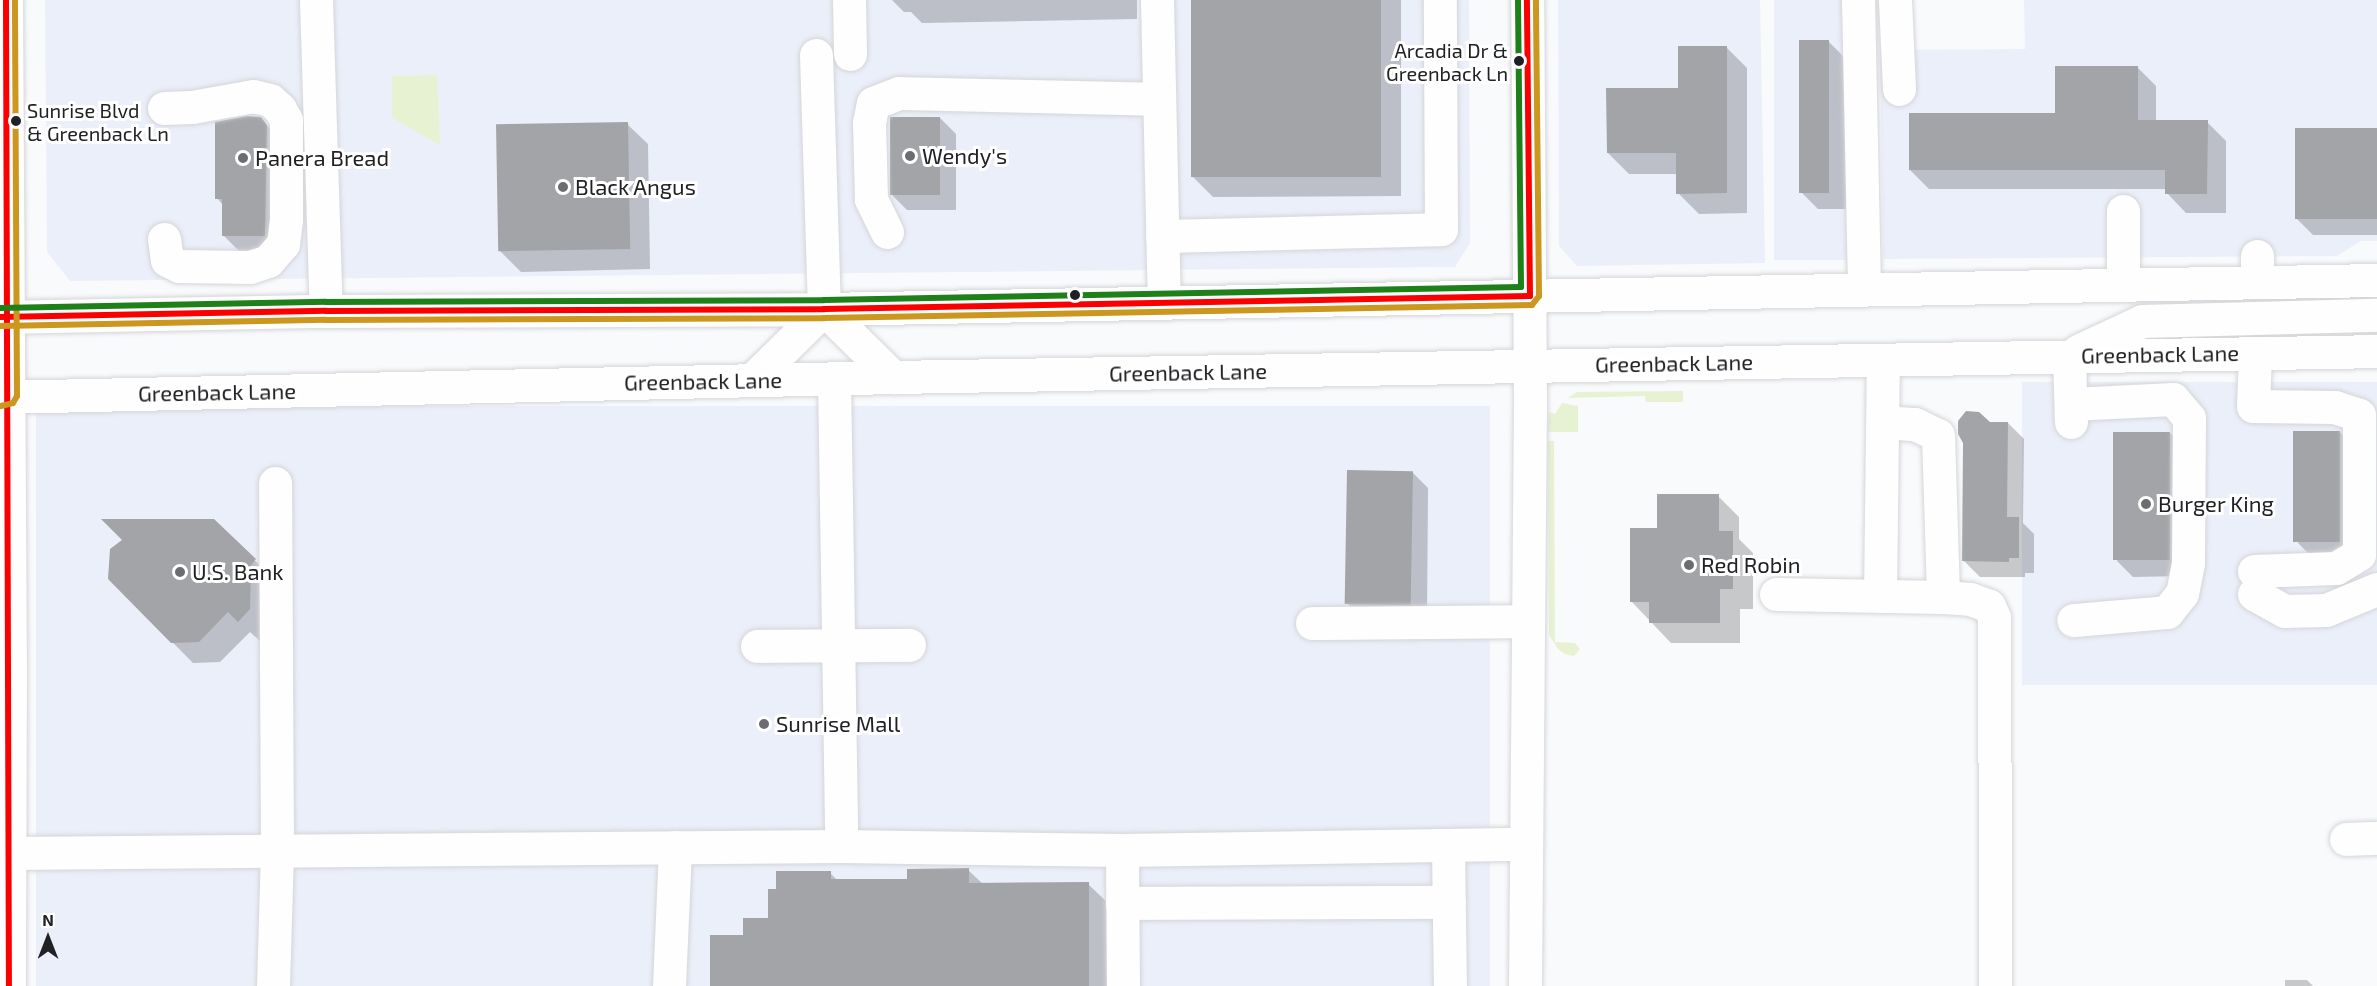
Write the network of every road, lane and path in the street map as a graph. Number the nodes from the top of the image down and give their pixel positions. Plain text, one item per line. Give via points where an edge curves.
1 (6, 0) edge
2 (316, 0) edge
3 (849, 0) edge
4 (1157, 0) edge
5 (1440, 0) edge
6 (1527, 0) edge
7 (1858, 0) edge
8 (1895, 0) edge
9 (850, 54) dead end
10 (816, 55) dead end
11 (1899, 89) dead end
12 (1159, 99) junction
13 (164, 108) dead end
14 (2123, 211) dead end
15 (887, 232) dead end
16 (1162, 236) junction
17 (164, 239) dead end
18 (2377, 280) edge
19 (2123, 285) junction
20 (1864, 288) junction
21 (1530, 296) junction
22 (1164, 301) junction
23 (824, 309) junction
24 (326, 311) junction
25 (2377, 315) edge
26 (4, 317) edge
27 (2377, 351) edge
28 (2255, 352) junction
29 (2069, 356) junction
30 (1883, 361) junction
31 (1530, 365) junction
32 (893, 377) junction
33 (834, 378) junction
34 (752, 380) junction
35 (4, 397) edge
36 (1883, 422) junction
37 (275, 483) dead end
38 (2377, 590) edge
39 (1776, 594) dead end
40 (1880, 596) junction
41 (1943, 597) junction
42 (2073, 620) dead end
43 (1527, 621) junction
44 (1312, 623) dead end
45 (839, 645) junction
46 (909, 645) dead end
47 (757, 646) dead end
48 (1525, 844) junction
49 (841, 846) junction
50 (675, 847) junction
51 (1448, 847) junction
52 (277, 850) junction
53 (1122, 850) junction
54 (9, 853) junction
55 (1449, 902) junction
56 (1122, 903) junction
57 (9, 986) edge
58 (273, 986) edge
59 (669, 986) edge
60 (1123, 986) edge
61 (1450, 986) edge
62 (1526, 986) edge
63 (1995, 986) edge

1 - 26 main road
2 - 24 main road
3 - 9 main road
4 - 12 main road
5 - 16 main road via 1441,229
6 - 21 main road
7 - 20 main road
8 - 11 main road
10 - 23 main road
12 - 15 main road via 899,93 873,103 869,123 871,199
12 - 16 main road
13 - 17 main road via 253,96 270,100 280,109 286,120 286,219 283,244 268,261 250,267 178,266 167,260
14 - 19 main road
16 - 22 main road
18 - 19 main road via 2257,269
19 - 20 main road
20 - 21 main road
21 - 22 main road
21 - 31 main road
22 - 23 main road
23 - 24 main road
23 - 32 main road
23 - 34 main road
24 - 26 main road
25 - 29 main road via 2142,321
26 - 35 main road
27 - 28 main road, Greenback Lane
28 - 29 main road, Greenback Lane
28 - 38 main road via 2253,406 2335,407 2359,415 2359,554 2336,568 2254,583 2285,611 2326,610
29 - 30 main road, Greenback Lane
29 - 42 main road via 2070,413 2173,399 2190,418 2188,563 2182,593 2167,612
30 - 31 main road, Greenback Lane
30 - 36 main road
31 - 32 main road, Greenback Lane
31 - 43 main road
32 - 33 main road, Greenback Lane
33 - 34 main road, Greenback Lane
33 - 45 main road
34 - 35 main road, Greenback Lane
35 - 54 main road
36 - 40 main road
36 - 41 main road via 1915,424 1938,435
37 - 52 main road
39 - 40 main road
40 - 41 main road
41 - 63 main road via 1981,601 1989,606 1994,617
43 - 44 main road
43 - 48 main road
45 - 46 main road
45 - 47 main road
45 - 49 main road
48 - 51 main road
48 - 62 main road
49 - 50 main road
49 - 53 main road
50 - 52 main road
50 - 59 main road
51 - 53 main road
51 - 55 main road
52 - 54 main road
52 - 58 main road
53 - 56 main road
54 - 57 main road
55 - 56 main road
55 - 61 main road
56 - 60 main road

